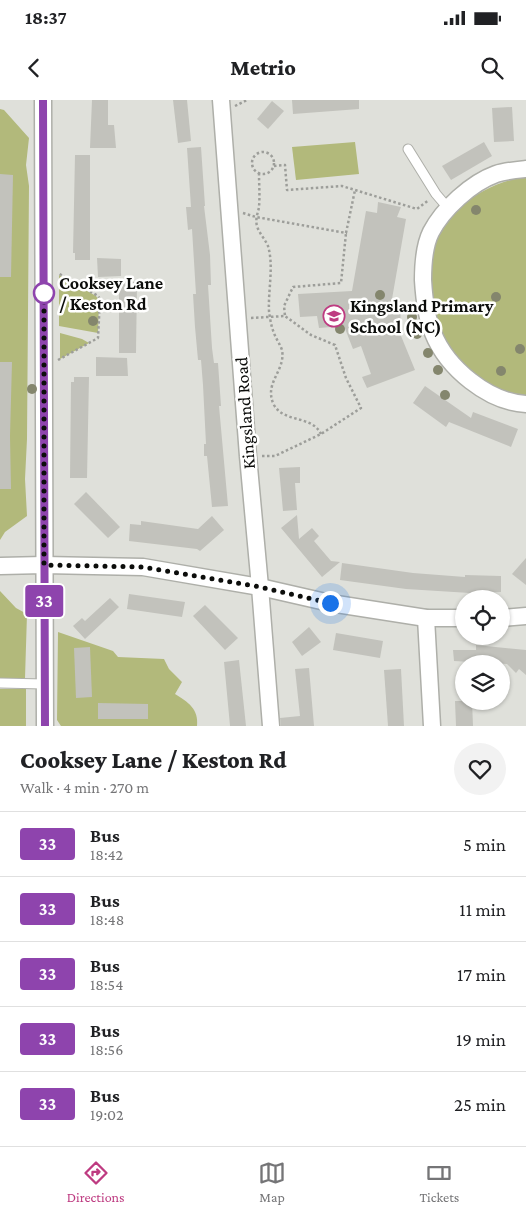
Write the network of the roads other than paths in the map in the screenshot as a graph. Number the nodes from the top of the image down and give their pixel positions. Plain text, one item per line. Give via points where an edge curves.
1 (43, 100) edge
2 (221, 100) edge
3 (408, 149) dead end
4 (526, 169) edge
5 (448, 208) junction
6 (526, 404) edge
7 (44, 565) junction
8 (0, 566) edge
9 (260, 587) junction
10 (526, 616) edge
11 (510, 617) edge
12 (426, 618) junction
13 (455, 618) edge
14 (0, 683) edge
15 (44, 684) junction
16 (45, 726) edge
17 (271, 726) edge
18 (432, 726) edge

1 - 7 street
2 - 9 street, Kingsland Road
3 - 5 lane
4 - 5 street via 495,174 467,191
5 - 6 street via 430,233 422,262 424,296 433,333 449,360 470,381 495,396
7 - 8 street
7 - 9 street via 143,567
7 - 15 street
9 - 12 street via 330,603
9 - 17 street, Kingsland Road
10 - 11 street
12 - 13 street
12 - 18 street
14 - 15 lane
15 - 16 street

